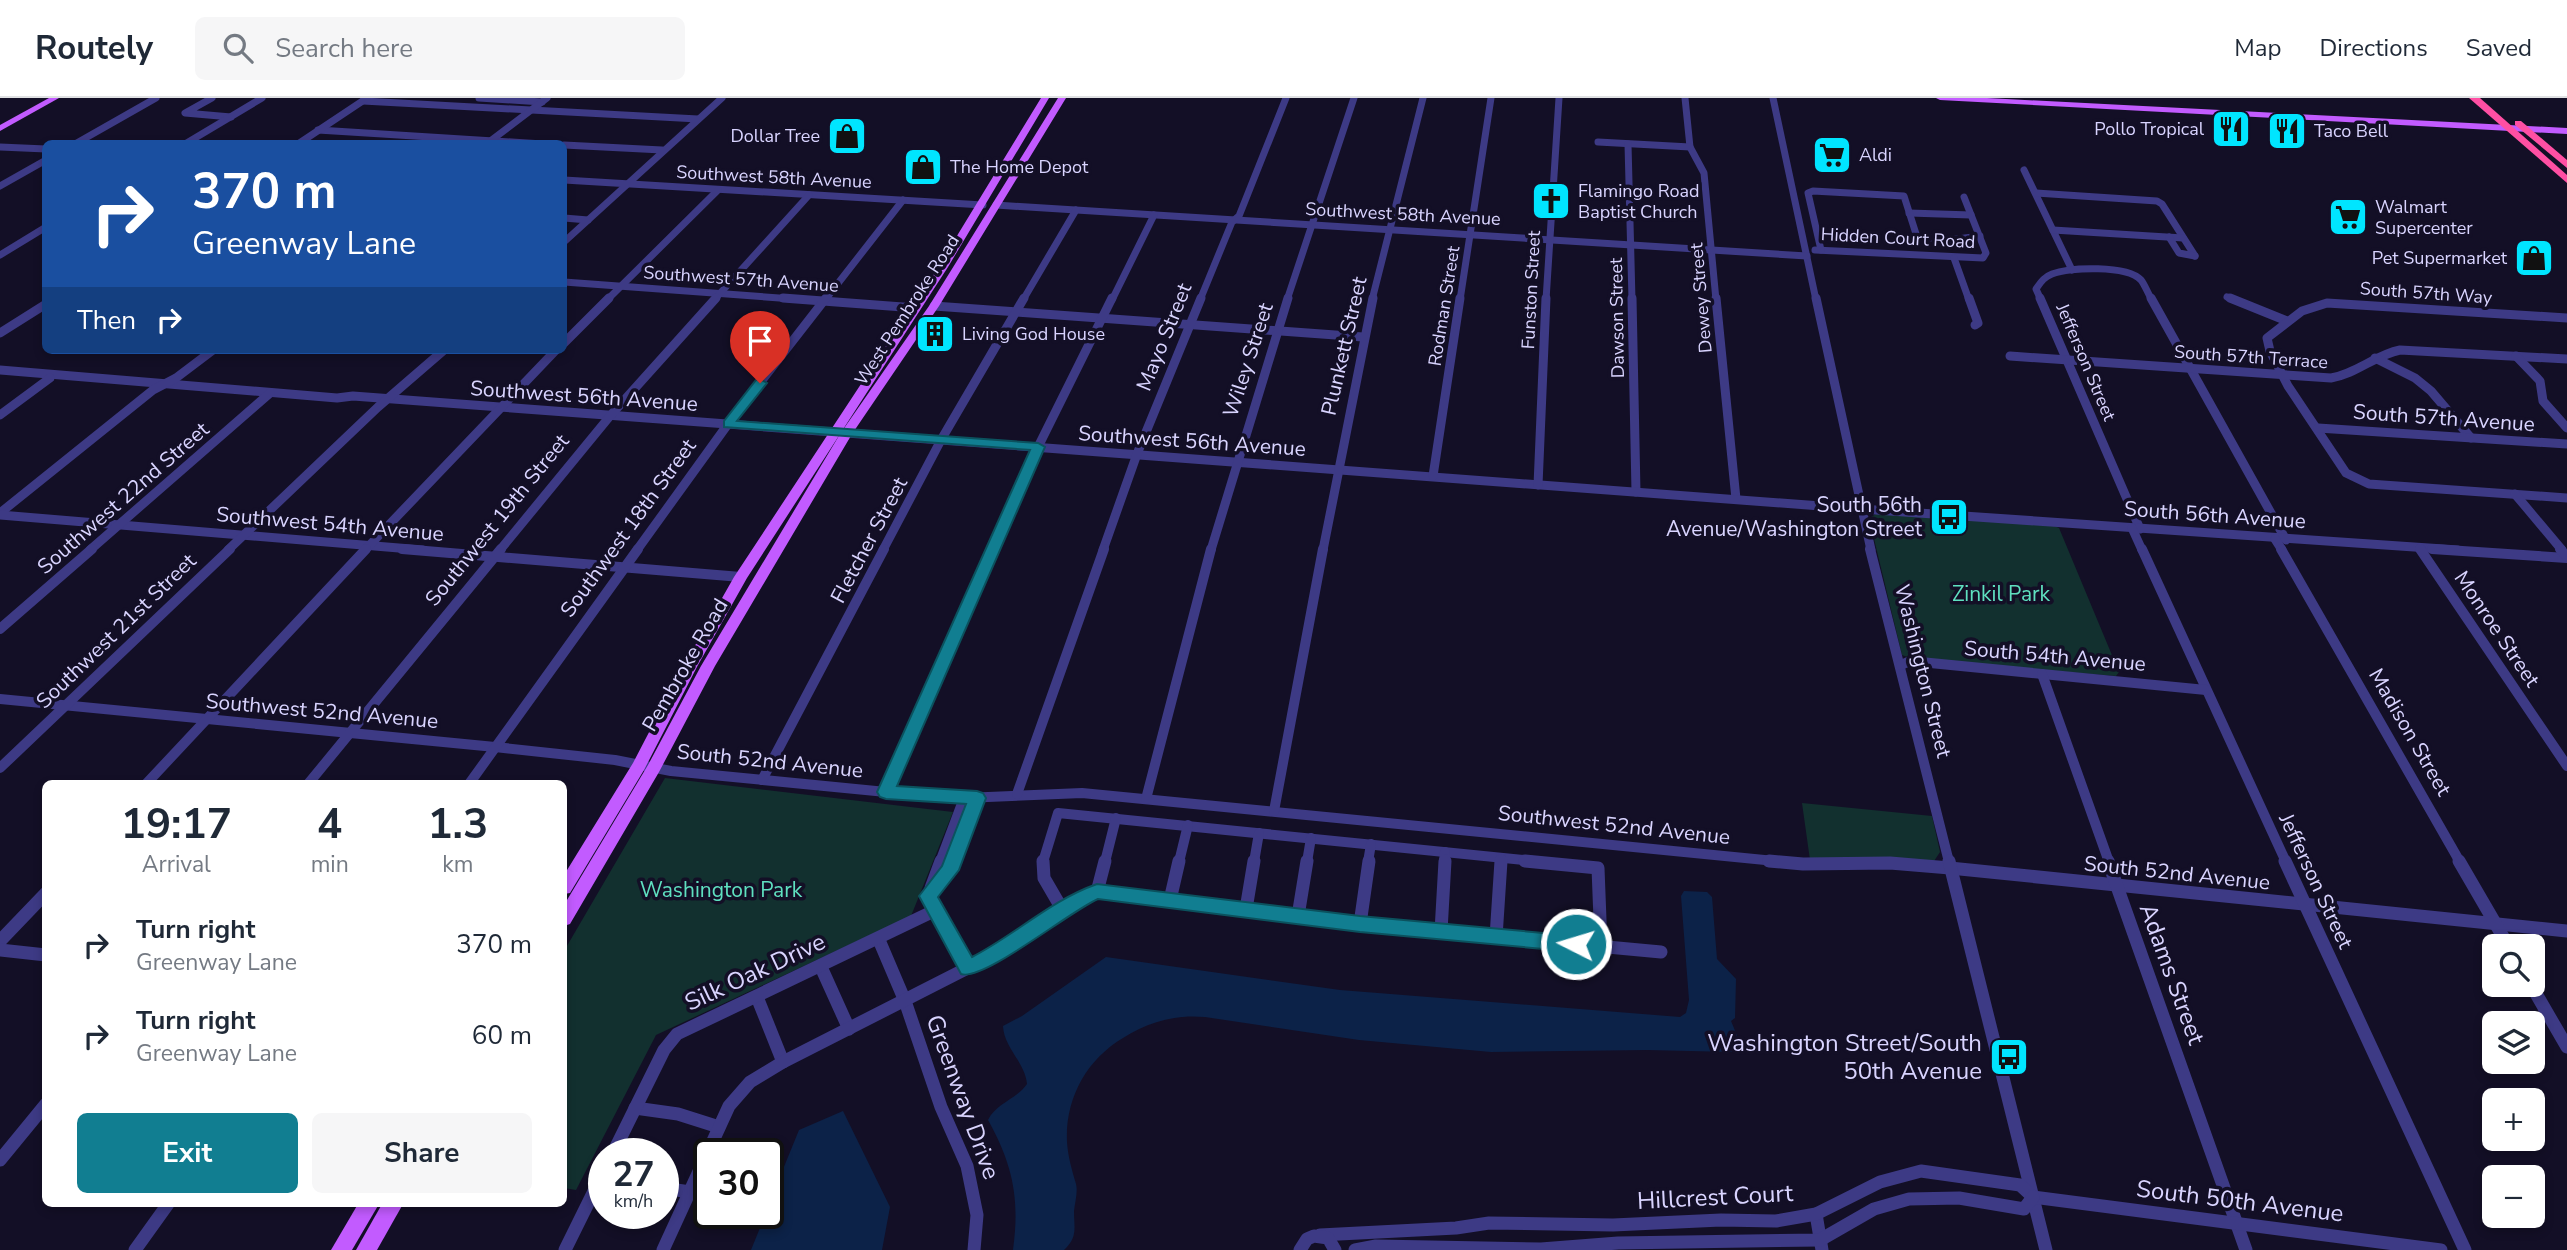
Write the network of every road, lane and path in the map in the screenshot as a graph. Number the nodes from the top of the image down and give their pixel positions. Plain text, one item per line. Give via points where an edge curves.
1 (43, 98) edge
2 (52, 98) edge
3 (156, 98) edge
4 (212, 98) edge
5 (262, 98) edge
6 (479, 98) edge
7 (722, 98) edge
8 (1045, 98) edge
9 (1062, 98) edge
10 (1286, 98) edge
11 (1354, 98) edge
12 (1423, 98) edge
13 (1491, 98) edge
14 (1559, 98) edge
15 (1685, 98) edge
16 (1773, 98) edge
17 (1940, 98) edge
18 (1948, 98) edge
19 (1955, 98) edge
20 (2057, 98) edge
21 (2474, 98) edge
22 (2490, 98) edge
23 (365, 99) edge
24 (545, 100) edge
25 (530, 111) junction
26 (231, 117) junction
27 (698, 119) junction
28 (0, 122) edge
29 (2512, 124) junction
30 (2567, 124) edge
31 (0, 128) edge
32 (318, 130) junction
33 (2566, 136) edge
34 (82, 140) edge
35 (192, 140) edge
36 (304, 140) edge
37 (460, 140) edge
38 (492, 140) edge
39 (1598, 142) dead end
40 (1628, 144) junction
41 (567, 145) edge
42 (0, 147) edge
43 (1690, 148) junction
44 (42, 149) edge
45 (662, 150) junction
46 (42, 162) edge
47 (2567, 165) edge
48 (2024, 170) dead end
49 (1002, 171) junction
50 (567, 180) edge
51 (2567, 180) edge
52 (629, 184) junction
53 (0, 186) edge
54 (718, 190) junction
55 (2036, 193) junction
56 (809, 195) junction
57 (1964, 197) dead end
58 (903, 200) junction
59 (982, 205) junction
60 (996, 205) junction
61 (1076, 211) junction
62 (1909, 213) junction
63 (1154, 215) junction
64 (1971, 215) junction
65 (567, 218) edge
66 (587, 220) junction
67 (1235, 220) junction
68 (1314, 225) junction
69 (42, 229) edge
70 (1391, 229) junction
71 (2053, 230) junction
72 (1472, 235) junction
73 (1980, 236) junction
74 (2169, 237) junction
75 (2183, 238) junction
76 (567, 239) edge
77 (974, 239) junction
78 (1549, 239) junction
79 (1631, 243) junction
80 (1712, 250) junction
81 (1821, 250) junction
82 (1807, 252) junction
83 (0, 255) edge
84 (1954, 258) junction
85 (943, 267) junction
86 (2072, 270) junction
87 (567, 282) edge
88 (620, 286) junction
89 (722, 292) junction
90 (2227, 297) dead end
91 (824, 301) junction
92 (42, 306) edge
93 (934, 306) junction
94 (916, 307) junction
95 (1016, 313) junction
96 (30, 314) junction
97 (42, 315) edge
98 (1101, 318) junction
99 (2567, 318) edge
100 (2287, 321) junction
101 (1189, 324) junction
102 (1975, 325) dead end
103 (1276, 330) junction
104 (0, 333) edge
105 (1363, 337) junction
106 (567, 339) edge
107 (906, 344) junction
108 (207, 354) edge
109 (439, 354) edge
110 (552, 354) edge
111 (2010, 356) dead end
112 (2516, 356) junction
113 (2375, 358) junction
114 (2567, 359) edge
115 (2066, 360) junction
116 (2190, 369) junction
117 (0, 372) edge
118 (2283, 376) junction
119 (50, 378) junction
120 (120, 380) junction
121 (165, 383) junction
122 (211, 387) junction
123 (270, 393) junction
124 (353, 396) junction
125 (387, 399) junction
126 (498, 408) junction
127 (0, 415) edge
128 (610, 416) junction
129 (728, 424) junction
130 (2318, 428) junction
131 (2567, 428) edge
132 (839, 433) junction
133 (2471, 438) junction
134 (942, 440) junction
135 (2567, 444) edge
136 (1038, 447) junction
137 (1137, 454) junction
138 (1236, 462) junction
139 (1336, 469) junction
140 (1433, 476) junction
141 (1538, 485) junction
142 (1636, 492) junction
143 (2515, 494) junction
144 (2567, 498) edge
145 (1735, 499) junction
146 (1860, 509) junction
147 (0, 514) edge
148 (779, 518) junction
149 (120, 525) junction
150 (2136, 528) junction
151 (243, 536) junction
152 (2280, 539) junction
153 (369, 547) junction
154 (2420, 548) junction
155 (2567, 557) edge
156 (494, 558) junction
157 (772, 560) junction
158 (625, 567) junction
159 (741, 577) junction
160 (0, 629) edge
161 (729, 631) junction
162 (1901, 665) junction
163 (2042, 674) junction
164 (2206, 690) junction
165 (0, 699) edge
166 (65, 705) junction
167 (206, 720) junction
168 (350, 733) junction
169 (495, 747) junction
170 (2567, 766) edge
171 (646, 767) junction
172 (0, 768) edge
173 (150, 780) edge
174 (311, 780) edge
175 (472, 780) edge
176 (762, 780) junction
177 (886, 792) junction
178 (1017, 794) junction
179 (971, 798) junction
180 (1146, 799) junction
181 (1274, 811) junction
182 (1116, 818) junction
183 (1188, 825) junction
184 (1259, 833) junction
185 (1311, 838) junction
186 (1371, 844) junction
187 (1445, 852) junction
188 (1501, 858) junction
189 (1950, 868) junction
190 (567, 884) edge
191 (2117, 886) junction
192 (1097, 892) junction
193 (42, 897) edge
194 (1170, 900) junction
195 (2306, 905) junction
196 (1062, 909) junction
197 (1245, 909) junction
198 (936, 910) junction
199 (567, 913) edge
200 (1298, 916) junction
201 (1360, 924) junction
202 (2496, 924) junction
203 (1441, 931) junction
204 (2567, 931) edge
205 (2502, 934) edge
206 (1496, 937) junction
207 (879, 940) junction
208 (0, 942) edge
209 (1601, 946) junction
210 (0, 950) edge
211 (1661, 952) dead end
212 (42, 955) edge
213 (821, 967) junction
214 (968, 968) junction
215 (757, 997) junction
216 (2538, 997) edge
217 (905, 1001) junction
218 (849, 1029) junction
219 (2567, 1047) edge
220 (783, 1062) junction
221 (635, 1108) junction
222 (42, 1109) edge
223 (719, 1126) junction
224 (620, 1138) edge
225 (0, 1160) edge
226 (679, 1190) edge
227 (690, 1192) junction
228 (2033, 1197) junction
229 (588, 1205) edge
230 (166, 1207) edge
231 (367, 1207) edge
232 (391, 1207) edge
233 (1816, 1214) junction
234 (2237, 1224) junction
235 (1320, 1235) junction
236 (1821, 1245) edge
237 (135, 1250) edge
238 (341, 1250) edge
239 (366, 1250) edge
240 (565, 1250) edge
241 (663, 1250) edge
242 (974, 1250) edge
243 (1300, 1250) edge
244 (1335, 1250) edge
245 (1355, 1250) edge
246 (2046, 1250) edge
247 (2246, 1250) edge
248 (2441, 1250) edge
249 (2465, 1250) edge

1 - 28 main road
2 - 31 main road
3 - 34 street
4 - 26 street via 185,113
5 - 26 street
6 - 24 street
7 - 27 street
8 - 49 main road
9 - 60 main road
10 - 67 street, Mayo Street
11 - 68 street, Wiley Street
12 - 70 street, Plunkett Street
13 - 72 street, Rodman Street
14 - 78 street, Funston Street
15 - 43 street, Dewey Street
16 - 82 street, Washington Street
17 - 18 main road
18 - 19 main road
19 - 29 main road
20 - 29 main road
21 - 29 highway
22 - 29 highway
23 - 25 street
23 - 32 street
24 - 25 street
25 - 27 street
25 - 38 street
26 - 35 street
27 - 45 street
29 - 30 main road
29 - 33 main road
29 - 47 highway
29 - 51 highway
32 - 36 street
32 - 37 street
39 - 40 street
40 - 43 street
40 - 79 street, Dawson Street
41 - 45 street
42 - 44 street
43 - 80 street, Dewey Street via 1704,173
45 - 52 street
46 - 53 street
48 - 55 street
49 - 59 main road
49 - 60 main road via 1005,175 994,197
50 - 52 street, Southwest 58th Avenue
52 - 54 street, Southwest 58th Avenue
52 - 66 street
54 - 56 street, Southwest 58th Avenue
54 - 88 street
55 - 71 street
55 - 75 street via 2157,201
56 - 58 street, Southwest 58th Avenue
56 - 89 street, Southwest 19th Street
57 - 64 street
58 - 59 street, Southwest 58th Avenue
58 - 91 street, Southwest 18th Street
59 - 77 main road via 986,215
59 - 85 main road, West Pembroke Road
60 - 61 street, Southwest 58th Avenue
60 - 77 main road, West Pembroke Road
61 - 63 street, Southwest 58th Avenue
61 - 95 street, Fletcher Street
62 - 64 street
62 - 73 street via 1917,237 1950,240
62 - 81 street via 1904,196 1808,193
63 - 67 street, Southwest 58th Avenue
63 - 98 street
64 - 73 street
65 - 66 street
66 - 76 street
67 - 68 street, Southwest 58th Avenue
67 - 101 street, Mayo Street
68 - 70 street, Southwest 58th Avenue
68 - 103 street, Wiley Street
69 - 83 street
70 - 72 street, Southwest 58th Avenue
70 - 105 street, Plunkett Street
71 - 74 street
71 - 86 street
72 - 78 street, Southwest 58th Avenue
72 - 140 street, Rodman Street
73 - 84 street, Hidden Court Road via 1986,253 1983,258
74 - 75 street
74 - 75 street via 2179,253 2195,256
77 - 93 main road, West Pembroke Road
78 - 79 street, Southwest 58th Avenue
78 - 141 street, Funston Street
79 - 80 street, Southwest 58th Avenue
79 - 142 street, Dawson Street
80 - 82 street, Southwest 58th Avenue
80 - 145 street, Dewey Street
81 - 82 street, Hidden Court Road
81 - 84 street, Hidden Court Road
82 - 146 street, Washington Street
84 - 102 street
85 - 93 main road via 943,278 931,298
85 - 94 main road, West Pembroke Road
86 - 115 street, Jefferson Street via 2044,276 2036,289
86 - 116 street, Madison Street via 2127,273 2140,279
87 - 88 street, Southwest 57th Avenue
88 - 89 street, Southwest 57th Avenue
88 - 106 street
89 - 91 street, Southwest 57th Avenue
89 - 128 street, Southwest 19th Street
90 - 100 street
91 - 94 street, Southwest 57th Avenue
91 - 129 street, Southwest 18th Street
92 - 96 street
93 - 95 street
93 - 107 main road, West Pembroke Road
94 - 107 main road via 920,317
94 - 132 main road, West Pembroke Road
95 - 98 street
95 - 134 street, Fletcher Street
96 - 97 street
96 - 104 street
98 - 101 street
98 - 136 street
99 - 100 street, South 57th Way via 2327,303 2314,305
100 - 118 street via 2267,338 2268,351
101 - 103 street
101 - 137 street, Mayo Street
103 - 105 street
103 - 138 street, Wiley Street
105 - 139 street, Plunkett Street
107 - 132 main road, West Pembroke Road
108 - 121 street
109 - 125 street, Southwest 21st Street
110 - 126 street
111 - 115 street, South 57th Terrace
112 - 113 street, South 57th Terrace via 2400,350
112 - 114 street, South 57th Terrace
112 - 131 street via 2540,381 2543,401
113 - 118 street, South 57th Terrace via 2345,377
113 - 133 street via 2431,391
115 - 116 street, South 57th Terrace
115 - 150 street, Jefferson Street
116 - 118 street, South 57th Terrace
116 - 152 street, Madison Street
117 - 119 street, Southwest 56th Avenue
117 - 120 street, Southwest 56th Avenue
118 - 130 street
119 - 120 street, Southwest 56th Avenue
119 - 127 street
120 - 121 street, Southwest 56th Avenue
121 - 122 street, Southwest 56th Avenue
121 - 147 street
122 - 123 street, Southwest 56th Avenue
122 - 124 street, Southwest 56th Avenue
123 - 124 street, Southwest 56th Avenue
123 - 149 street, Southwest 22nd Street
124 - 125 street, Southwest 56th Avenue
125 - 126 street, Southwest 56th Avenue
125 - 151 street, Southwest 21st Street
126 - 128 street, Southwest 56th Avenue
126 - 153 street
128 - 129 street, Southwest 56th Avenue
128 - 156 street, Southwest 19th Street
129 - 132 street, Southwest 56th Avenue
129 - 158 street, Southwest 18th Street
130 - 133 street, South 57th Avenue
130 - 143 street via 2346,472 2369,484
132 - 134 street, Southwest 56th Avenue
132 - 148 main road, Pembroke Road
132 - 157 main road, Pembroke Road
133 - 135 street, South 57th Avenue
134 - 136 street, Southwest 56th Avenue
134 - 176 street, Fletcher Street
136 - 137 street, Southwest 56th Avenue
136 - 177 street
137 - 138 street, Southwest 56th Avenue
137 - 178 street, Mayo Street
138 - 139 street, Southwest 56th Avenue
138 - 180 street, Wiley Street
139 - 140 street, Southwest 56th Avenue
139 - 181 street, Plunkett Street
140 - 141 street, Southwest 56th Avenue
141 - 142 street, Southwest 56th Avenue
142 - 145 street, Southwest 56th Avenue
143 - 144 street
143 - 155 street
145 - 146 street, Southwest 56th Avenue
146 - 150 street, South 56th Avenue
146 - 162 street, Washington Street
147 - 149 street, Southwest 54th Avenue
148 - 157 main road via 781,526 764,556
148 - 159 main road, Pembroke Road
149 - 151 street, Southwest 54th Avenue
149 - 160 street, Southwest 22nd Street
150 - 152 street, South 56th Avenue
150 - 164 street, Jefferson Street
151 - 153 street, Southwest 54th Avenue
151 - 166 street, Southwest 21st Street
152 - 154 street, South 56th Avenue
152 - 202 street, Madison Street
153 - 156 street, Southwest 54th Avenue
153 - 167 street
154 - 155 street, South 56th Avenue
154 - 170 street, Monroe Street
156 - 158 street, Southwest 54th Avenue
156 - 168 street, Southwest 19th Street
157 - 161 main road, Pembroke Road
158 - 159 street, Southwest 54th Avenue
158 - 169 street, Southwest 18th Street
159 - 161 main road via 746,586 728,619
159 - 171 main road, Pembroke Road via 691,665
161 - 171 main road, Pembroke Road
162 - 163 street, South 54th Avenue via 1910,661
162 - 189 street, Washington Street
163 - 164 street, South 54th Avenue
163 - 191 street, Adams Street
164 - 195 street, Jefferson Street
165 - 166 street, Southwest 52nd Avenue
166 - 167 street, Southwest 52nd Avenue
166 - 172 street, Southwest 21st Street
167 - 168 street, Southwest 52nd Avenue
167 - 173 street
168 - 169 street, Southwest 52nd Avenue
168 - 174 street, Southwest 19th Street
169 - 171 street, Southwest 52nd Avenue
169 - 175 street, Southwest 18th Street
171 - 176 street, South 52nd Avenue
171 - 190 main road, Pembroke Road
171 - 199 main road, Pembroke Road
176 - 177 street, South 52nd Avenue
177 - 179 street, South 52nd Avenue
178 - 179 street, South 52nd Avenue
178 - 180 street, South 52nd Avenue via 1060,792
179 - 198 street via 950,870 928,896
180 - 181 street, South 52nd Avenue
181 - 189 street, Southwest 52nd Avenue via 1803,863
182 - 183 street
182 - 192 street
182 - 196 street via 1058,813 1042,864 1044,878
183 - 184 street
183 - 194 street
184 - 185 street
184 - 197 street
185 - 186 street
185 - 200 street
186 - 187 street
186 - 201 street
187 - 188 street
187 - 203 street
188 - 206 street
188 - 209 street via 1598,868
189 - 191 street, South 52nd Avenue
189 - 228 street, Washington Street
191 - 195 street, South 52nd Avenue
191 - 234 street, Adams Street
192 - 194 street
192 - 196 street
193 - 208 street
194 - 197 street
195 - 202 street, South 52nd Avenue
195 - 249 street, Jefferson Street
196 - 214 street
197 - 200 street
198 - 207 street, Silk Oak Drive
198 - 214 street
200 - 201 street
201 - 203 street
202 - 204 street, South 52nd Avenue
202 - 205 street, Madison Street
203 - 206 street
206 - 209 street
207 - 213 street, Silk Oak Drive
207 - 217 street, Greenway Drive
209 - 211 street
210 - 212 street
213 - 215 street, Silk Oak Drive
213 - 218 street
214 - 217 street
215 - 220 street
215 - 221 street, Silk Oak Drive via 677,1034
216 - 219 street
217 - 218 street
217 - 242 street, Greenway Drive via 971,1180 977,1215
218 - 220 street
220 - 223 street via 740,1091
221 - 223 street
221 - 224 street, Silk Oak Drive
222 - 225 street
223 - 227 street
226 - 227 street
227 - 241 street
228 - 233 street, Hillcrest Court via 2020,1185 1921,1171 1880,1182
228 - 234 street, South 50th Avenue
228 - 236 street via 2024,1209 1929,1196 1892,1202 1846,1223
228 - 246 street, Washington Street
229 - 240 street
230 - 237 street
231 - 238 main road
232 - 239 main road
233 - 235 street, Hillcrest Court via 1776,1221 1489,1223
233 - 236 street
234 - 247 street, Adams Street
234 - 248 street, South 50th Avenue
235 - 243 street via 1305,1240
235 - 244 street via 1328,1238
236 - 245 street, Hillcrest Court via 1618,1243 1541,1249 1376,1246

